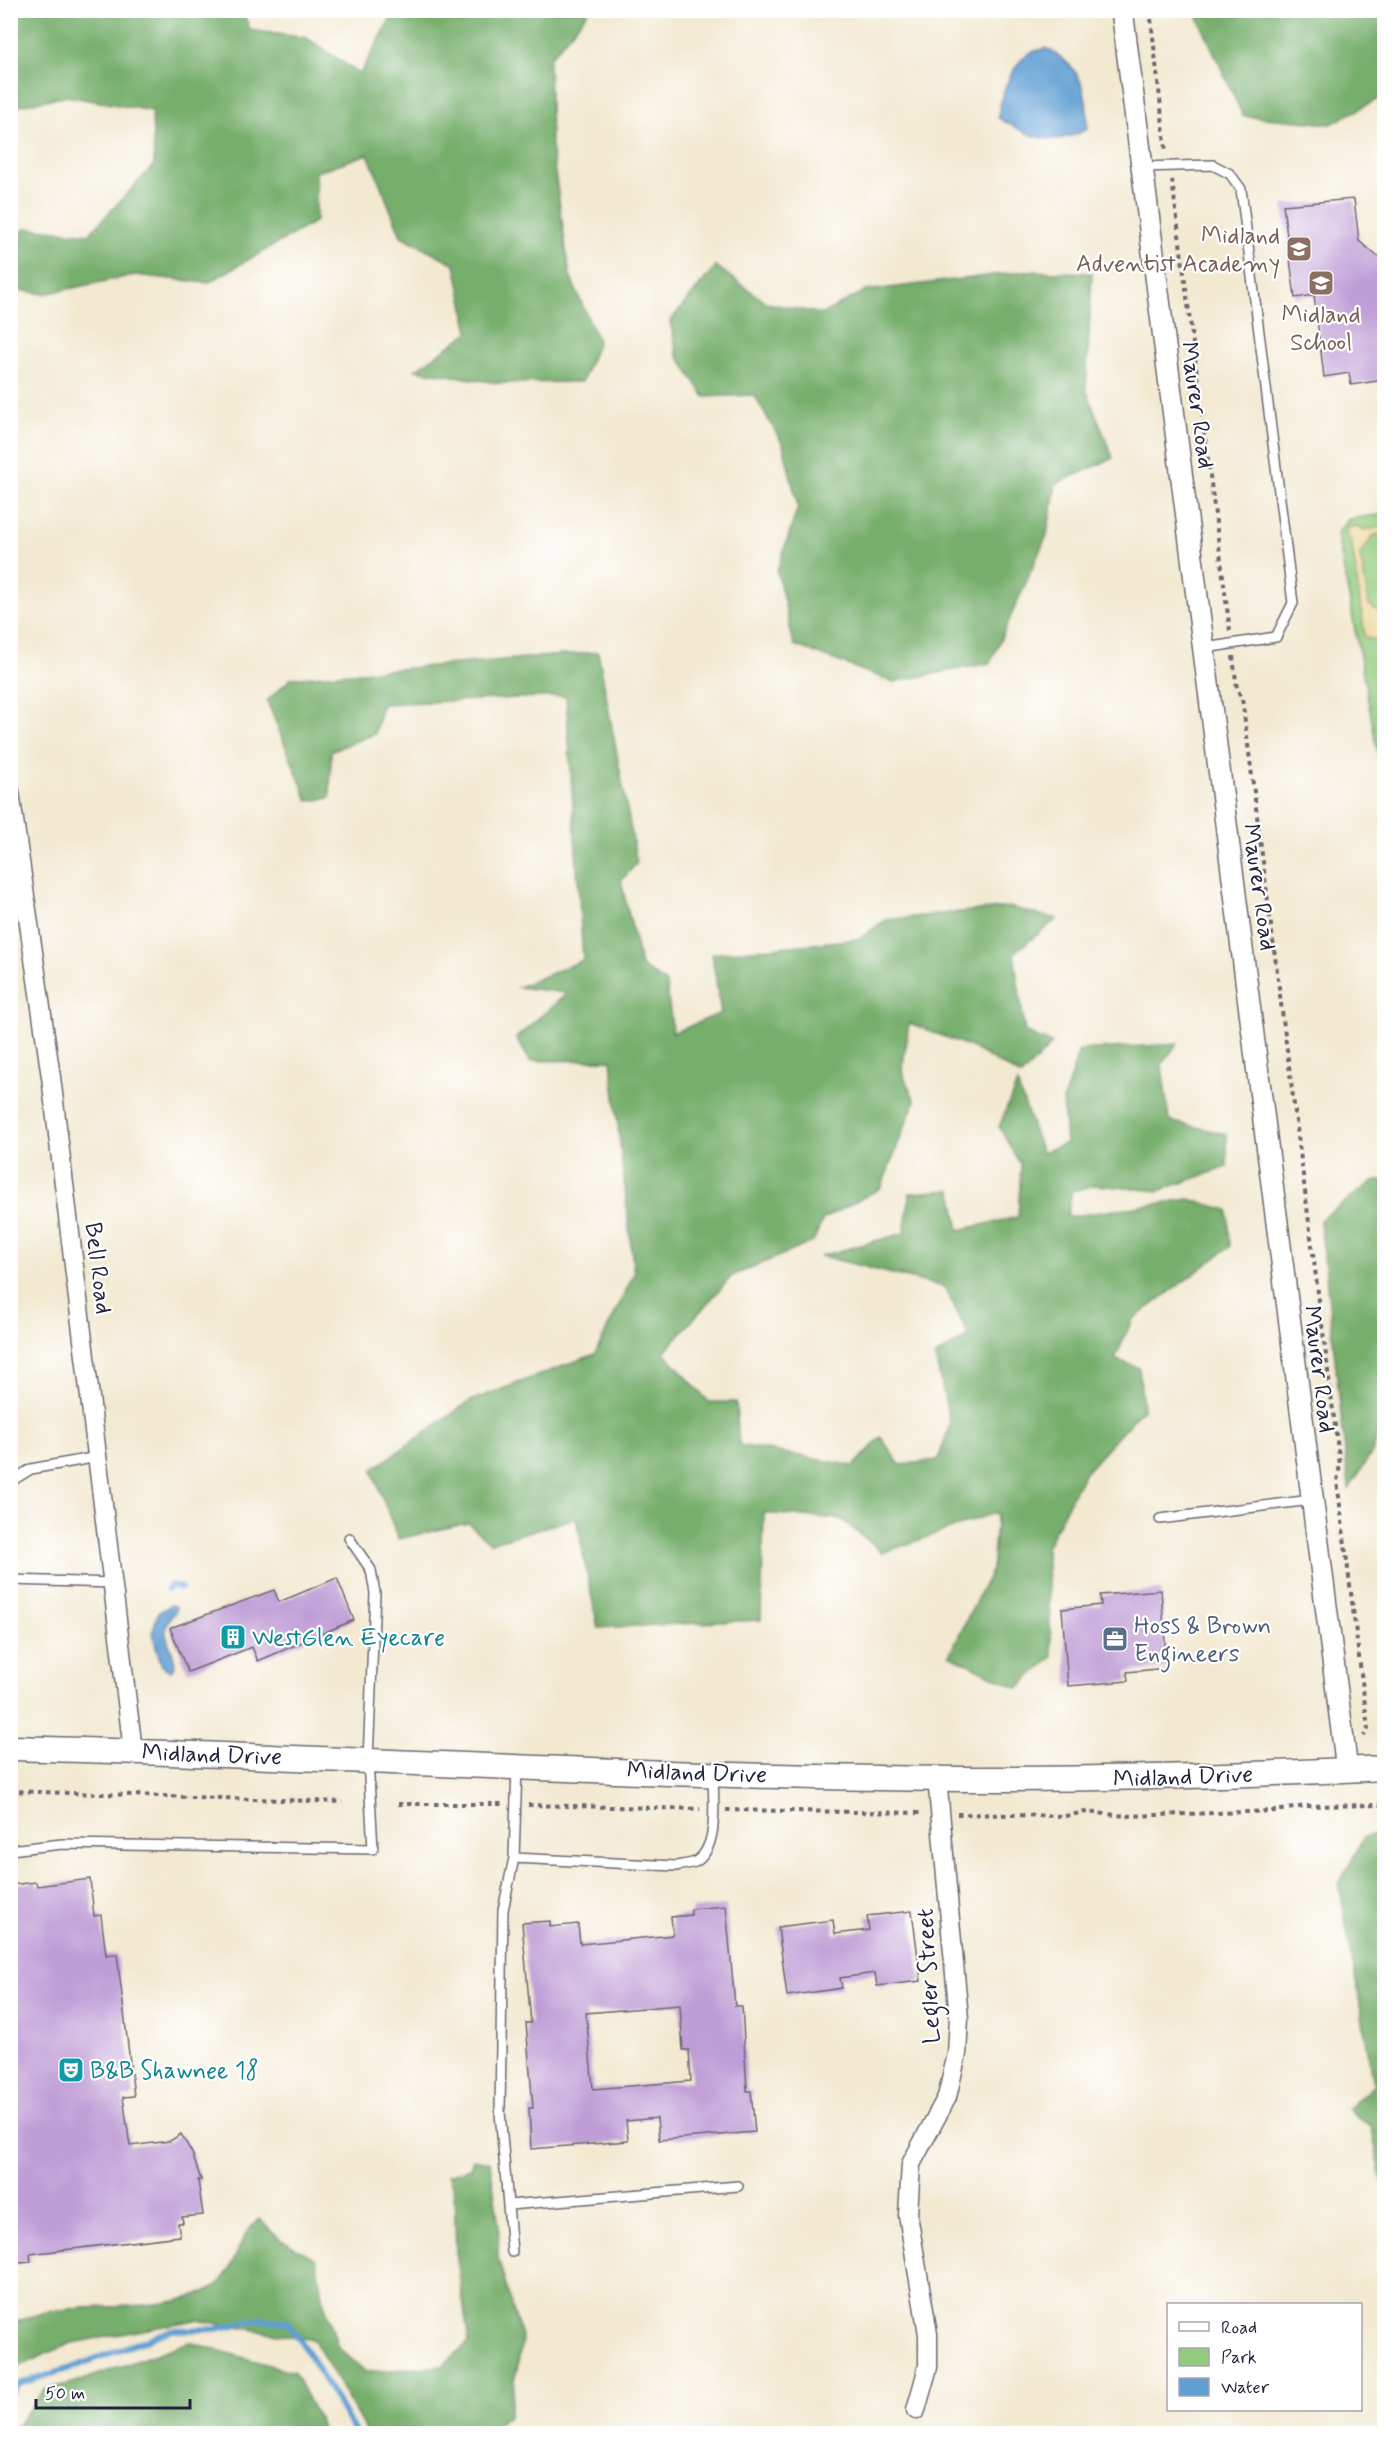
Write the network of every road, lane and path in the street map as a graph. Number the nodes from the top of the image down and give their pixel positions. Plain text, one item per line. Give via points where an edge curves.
1 (1122, 10) edge
2 (1150, 10) edge
3 (1171, 166) junction
4 (1140, 167) junction
5 (1232, 644) junction
6 (1205, 648) junction
7 (10, 792) edge
8 (98, 1457) junction
9 (10, 1482) edge
10 (1311, 1500) junction
11 (1160, 1519) dead end
12 (349, 1538) dead end
13 (10, 1580) edge
14 (114, 1583) junction
15 (1362, 1739) dead end
16 (10, 1748) edge
17 (133, 1751) junction
18 (368, 1760) junction
19 (517, 1766) junction
20 (1384, 1768) edge
21 (1347, 1770) junction
22 (713, 1773) junction
23 (937, 1778) junction
24 (10, 1791) edge
25 (343, 1802) dead end
26 (398, 1804) dead end
27 (516, 1804) junction
28 (1384, 1805) edge
29 (712, 1809) junction
30 (940, 1814) junction
31 (10, 1850) edge
32 (514, 1858) junction
33 (738, 2186) dead end
34 (509, 2205) junction
35 (512, 2252) dead end
36 (916, 2410) dead end

1 - 4 street, Maurer Road
2 - 3 path via 1164,148
3 - 4 lane
3 - 5 path
3 - 5 lane via 1214,165 1230,174 1241,189 1293,603 1276,637
4 - 6 street, Maurer Road
5 - 6 lane
5 - 15 path via 1340,1465 1337,1480 1368,1729
6 - 10 street, Maurer Road
7 - 8 street, Bell Road via 51,1077
8 - 9 lane via 31,1469
8 - 14 street, Bell Road
10 - 11 lane
10 - 21 street, Maurer Road
12 - 18 lane via 371,1570 375,1593
13 - 14 lane
14 - 17 street, Bell Road
16 - 17 main road, Midland Drive
17 - 18 main road, Midland Drive
18 - 19 main road, Midland Drive
18 - 31 lane via 373,1849 62,1844
19 - 22 main road, Midland Drive
19 - 27 lane
20 - 21 main road, Midland Drive
21 - 23 main road, Midland Drive via 1183,1777
22 - 23 main road, Midland Drive
22 - 29 lane
23 - 30 street, Legler Street
24 - 25 path
26 - 27 path
27 - 29 path
27 - 32 lane
28 - 30 path via 1127,1816 1085,1812 1065,1816
29 - 30 path
29 - 32 lane via 707,1849 695,1862 675,1866
30 - 36 street, Legler Street via 959,2018 957,2054 947,2097 911,2164 908,2215 928,2334 928,2367
32 - 34 lane via 503,1910 500,2112
33 - 34 lane
34 - 35 lane

